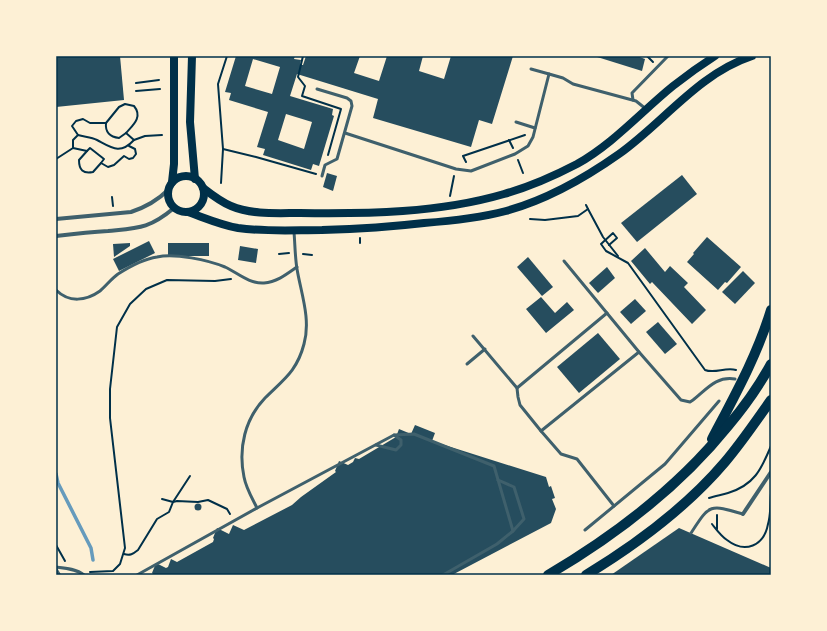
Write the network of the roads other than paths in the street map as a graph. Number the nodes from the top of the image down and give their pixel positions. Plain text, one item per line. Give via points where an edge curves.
1 (174, 56) edge
2 (192, 56) edge
3 (668, 56) edge
4 (715, 56) edge
5 (752, 56) edge
6 (531, 69) dead end
7 (549, 74) junction
8 (317, 89) dead end
9 (633, 100) junction
10 (647, 110) junction
11 (516, 122) dead end
12 (535, 130) junction
13 (345, 133) junction
14 (322, 176) road end
15 (195, 179) junction
16 (172, 182) junction
17 (203, 188) junction
18 (168, 190) junction
19 (174, 208) junction
20 (188, 212) junction
21 (56, 219) edge
22 (294, 230) junction
23 (57, 237) edge
24 (564, 261) dead end
25 (297, 267) junction
26 (56, 290) edge
27 (771, 310) edge
28 (607, 313) junction
29 (473, 336) dead end
30 (485, 349) junction
31 (639, 352) junction
32 (467, 364) dead end
33 (771, 364) edge
34 (735, 379) dead end
35 (517, 388) junction
36 (771, 400) edge
37 (719, 401) dead end
38 (541, 432) junction
39 (394, 435) junction
40 (376, 444) junction
41 (698, 460) junction
42 (771, 472) edge
43 (498, 480) junction
44 (614, 506) junction
45 (257, 508) junction
46 (743, 514) joint
47 (585, 530) dead end
48 (513, 531) junction
49 (691, 533) dead end
50 (56, 568) edge
51 (82, 574) edge
52 (59, 575) edge
53 (137, 575) edge
54 (443, 575) edge
55 (548, 575) edge
56 (586, 575) edge

1 - 16 main road
2 - 15 main road via 190,122
3 - 9 lane via 632,92
4 - 10 main road via 672,86
5 - 22 main road via 708,79 620,153 586,176 529,203 506,211 459,220 370,228
6 - 7 lane
7 - 9 lane via 573,84
7 - 12 lane
8 - 13 lane via 351,101
9 - 10 lane
10 - 17 main road via 610,141 578,163 521,189 463,204 374,213 274,213 248,211 231,206
11 - 12 lane
12 - 13 lane via 524,149 471,171 456,169
13 - 14 lane via 337,158 326,165
15 - 16 main road via 180,177
15 - 17 main road
16 - 18 main road
17 - 20 main road via 202,202 196,209
18 - 19 main road via 170,203
18 - 21 street via 155,201 131,212
19 - 20 main road
19 - 23 street via 159,220 137,228
20 - 22 main road via 240,228
22 - 25 lane
24 - 28 lane
25 - 26 lane via 278,279 265,283 254,282 225,267 199,259 158,256 117,275 100,291 84,299 67,298
25 - 45 lane via 304,305 304,343 291,372 259,405 248,423 244,438 244,478
27 - 41 main road via 743,381
28 - 31 lane
28 - 35 lane
29 - 30 lane
30 - 32 lane
30 - 35 lane
31 - 34 lane via 685,402 694,400 722,378
31 - 38 lane
33 - 41 main road via 743,408
35 - 38 lane via 520,405
36 - 56 main road via 725,462 683,505 632,545
37 - 44 lane via 665,464
38 - 44 lane via 561,454 577,460
39 - 40 lane
39 - 40 lane via 401,440 402,445 396,450
39 - 43 lane via 414,434 494,466
40 - 45 lane
41 - 55 main road via 632,519
42 - 46 street
43 - 48 lane
43 - 48 lane via 514,488 524,519
44 - 47 lane
45 - 53 lane
46 - 49 lane via 712,508 705,512
48 - 54 lane via 497,544
50 - 51 lane
50 - 52 street

